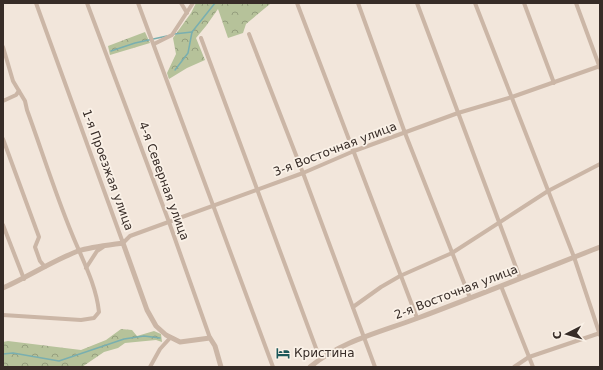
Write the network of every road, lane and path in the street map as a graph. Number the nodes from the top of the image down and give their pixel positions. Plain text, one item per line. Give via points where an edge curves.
1 (36, 3) edge
2 (86, 3) edge
3 (138, 3) edge
4 (181, 3) edge
5 (193, 3) edge
6 (297, 3) edge
7 (358, 3) edge
8 (417, 3) edge
9 (475, 3) edge
10 (524, 3) edge
11 (576, 3) edge
12 (187, 13) junction
13 (249, 34) dead end
14 (201, 38) dead end
15 (154, 44) junction
16 (3, 47) edge
17 (600, 67) edge
18 (554, 83) junction
19 (19, 91) junction
20 (512, 97) junction
21 (3, 101) edge
22 (458, 113) junction
23 (405, 133) junction
24 (3, 139) edge
25 (354, 151) junction
26 (600, 164) edge
27 (303, 173) junction
28 (258, 189) junction
29 (548, 191) junction
30 (214, 205) junction
31 (499, 221) junction
32 (169, 222) junction
33 (3, 225) edge
34 (123, 243) junction
35 (103, 247) junction
36 (600, 247) edge
37 (79, 251) junction
38 (452, 253) junction
39 (574, 257) junction
40 (45, 267) junction
41 (86, 268) junction
42 (400, 276) junction
43 (520, 278) junction
44 (24, 279) junction
45 (501, 286) junction
46 (3, 288) edge
47 (470, 298) junction
48 (353, 307) junction
49 (3, 315) edge
50 (417, 318) junction
51 (600, 333) edge
52 (364, 337) junction
53 (170, 338) junction
54 (210, 338) junction
55 (529, 357) junction
56 (320, 359) junction
57 (150, 367) edge
58 (220, 367) edge
59 (273, 367) edge
60 (310, 367) edge
61 (315, 367) edge
62 (375, 367) edge
63 (514, 367) edge
64 (533, 367) edge

1 - 34 street, 1-я Проезжая улица
2 - 32 street, 4-я Северная улица
3 - 15 street
4 - 12 street
5 - 12 street
6 - 25 street
7 - 23 street
8 - 22 street
9 - 20 street
10 - 18 street
11 - 17 street
12 - 15 street via 172,35
13 - 27 street
14 - 28 street
15 - 30 street
16 - 19 street via 13,81
17 - 18 street, 3-я Восточная улица
18 - 20 street, 3-я Восточная улица
19 - 21 street
19 - 37 street via 26,102 32,125
20 - 22 street, 3-я Восточная улица
20 - 29 street
22 - 23 street, 3-я Восточная улица
22 - 31 street
23 - 25 street, 3-я Восточная улица
23 - 38 street
24 - 40 street via 39,236 35,247
25 - 27 street, 3-я Восточная улица
25 - 42 street
26 - 29 street
27 - 28 street, 3-я Восточная улица
27 - 48 street
28 - 30 street, 3-я Восточная улица
28 - 56 street
29 - 31 street
29 - 39 street
30 - 32 street, 3-я Восточная улица
30 - 59 street
31 - 38 street
31 - 43 street
32 - 34 street, 3-я Восточная улица via 130,236
32 - 54 street, 4-я Северная улица
33 - 44 street
34 - 35 street, 3-я Восточная улица
34 - 53 street, 1-я Проезжая улица via 152,321
35 - 37 street, 3-я Восточная улица
35 - 41 street via 97,251
36 - 39 street, 2-я Восточная улица
37 - 40 street, 3-я Восточная улица
37 - 41 street
38 - 42 street
38 - 47 street
39 - 43 street, 2-я Восточная улица
39 - 51 street
40 - 44 street, 3-я Восточная улица
41 - 49 street via 98,300 99,312 94,318 81,320
42 - 48 street
42 - 50 street
43 - 45 street, 2-я Восточная улица
44 - 46 street, 3-я Восточная улица
45 - 47 street, 2-я Восточная улица
45 - 55 street
47 - 50 street, 2-я Восточная улица
48 - 52 street
50 - 52 street, 2-я Восточная улица
51 - 55 street
52 - 56 street, 2-я Восточная улица via 335,349
52 - 62 street
53 - 54 street via 180,342
53 - 57 street
54 - 58 street, 4-я Северная улица via 215,346
55 - 63 street
55 - 64 street
56 - 60 street, 2-я Восточная улица
56 - 61 street, 2-я Восточная улица

